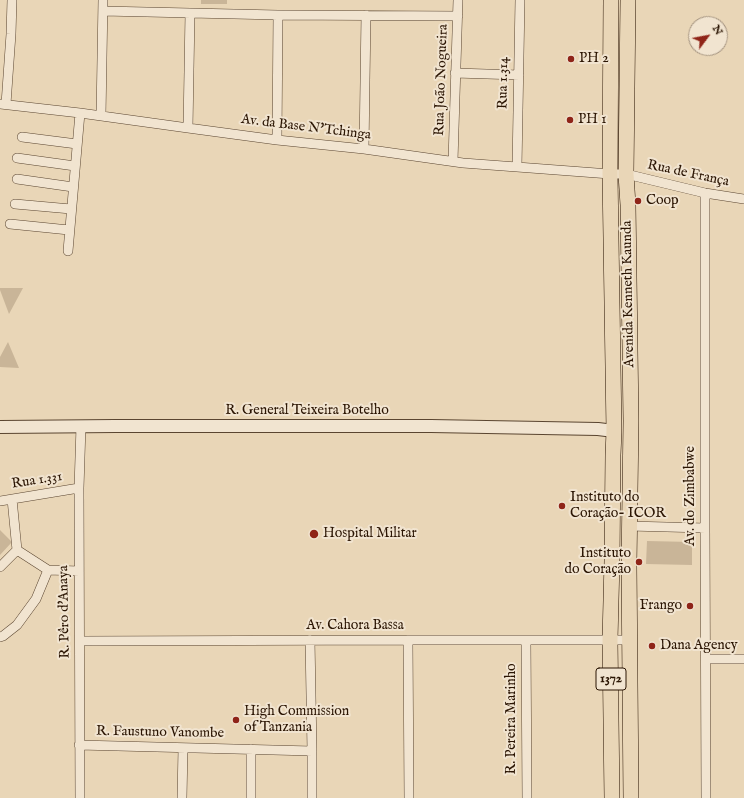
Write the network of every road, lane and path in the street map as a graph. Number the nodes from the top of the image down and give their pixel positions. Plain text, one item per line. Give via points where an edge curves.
1 (12, 0) edge
2 (104, 0) edge
3 (458, 0) edge
4 (520, 0) edge
5 (611, 0) edge
6 (628, 0) edge
7 (103, 11) junction
8 (190, 13) junction
9 (278, 15) junction
10 (366, 15) junction
11 (458, 16) junction
12 (456, 73) junction
13 (518, 75) junction
14 (3, 104) edge
15 (80, 113) junction
16 (101, 116) junction
17 (188, 128) junction
18 (22, 137) dead end
19 (277, 140) junction
20 (77, 144) junction
21 (364, 149) junction
22 (17, 158) dead end
23 (453, 161) junction
24 (75, 166) junction
25 (516, 167) junction
26 (610, 174) junction
27 (626, 174) junction
28 (17, 179) dead end
29 (73, 186) junction
30 (705, 193) junction
31 (744, 199) edge
32 (15, 204) dead end
33 (71, 208) junction
34 (10, 224) dead end
35 (69, 230) junction
36 (68, 251) dead end
37 (81, 426) junction
38 (0, 427) edge
39 (614, 431) junction
40 (79, 488) junction
41 (12, 499) junction
42 (0, 500) edge
43 (629, 526) junction
44 (705, 528) junction
45 (17, 550) junction
46 (0, 567) edge
47 (48, 570) junction
48 (79, 571) junction
49 (0, 637) edge
50 (310, 640) junction
51 (408, 640) junction
52 (526, 640) junction
53 (610, 640) junction
54 (630, 640) junction
55 (80, 641) junction
56 (706, 659) junction
57 (744, 659) edge
58 (79, 745) junction
59 (183, 748) junction
60 (251, 749) junction
61 (312, 751) junction
62 (80, 798) edge
63 (182, 798) edge
64 (251, 798) edge
65 (312, 798) edge
66 (410, 798) edge
67 (527, 798) edge
68 (612, 798) edge
69 (630, 798) edge
70 (706, 798) edge

1 - 14 street
2 - 7 street
3 - 11 street, Rua João Nogueira
4 - 13 street, Rua 1.314
5 - 26 main road, Avenida Kenneth Kaunda
6 - 27 main road, Avenida Kenneth Kaunda
7 - 8 street
7 - 16 street
8 - 9 street
8 - 17 street
9 - 10 street
9 - 19 street
10 - 11 street
10 - 21 street
11 - 12 street, Rua João Nogueira
12 - 13 street
12 - 23 street, Rua João Nogueira
13 - 25 street, Rua 1.314
14 - 15 street, Av. da Base N'Tchinga
15 - 16 street, Av. da Base N'Tchinga
15 - 20 street
16 - 17 street, Av. da Base N'Tchinga
17 - 19 street, Av. da Base N'Tchinga
18 - 20 street
19 - 21 street, Av. da Base N'Tchinga
20 - 24 street
21 - 23 street, Av. da Base N'Tchinga
22 - 24 street
23 - 25 street, Av. da Base N'Tchinga
24 - 29 street
25 - 26 street, Av. da Base N'Tchinga
26 - 27 street, Rua de França
26 - 39 main road, Avenida Kenneth Kaunda
27 - 30 street, Rua de França
27 - 43 main road, Avenida Kenneth Kaunda via 631,421
28 - 29 street
29 - 33 street
30 - 31 street, Rua de França
30 - 44 street, Av. do Zimbabwe
32 - 33 street
33 - 35 street
34 - 35 street
35 - 36 street
37 - 38 street, R. General Teixeira Botelho
37 - 39 street, R. General Teixeira Botelho via 431,426
37 - 40 street, R. Pêro d'Anaya
39 - 53 main road, Avenida Kenneth Kaunda / 1372
40 - 41 street, Rua 1.331
40 - 48 street, R. Pêro d'Anaya
41 - 42 street, Rua 1.331
41 - 45 street
43 - 44 street
43 - 54 main road, Avenida Kenneth Kaunda / 1372
44 - 56 street, Av. do Zimbabwe
45 - 46 street
45 - 47 street
47 - 48 street
47 - 49 street via 36,599 18,625
48 - 55 street, R. Pêro d'Anaya
50 - 51 street, Av. Cahora Bassa
50 - 55 street, Av. Cahora Bassa
50 - 61 street
51 - 52 street, Av. Cahora Bassa
51 - 66 street
52 - 53 street, Av. Cahora Bassa
52 - 67 street, R. Pereira Marinho
53 - 54 street, Av. Cahora Bassa
53 - 68 main road, 1372
54 - 69 main road, 1372
55 - 58 street, R. Pêro d'Anaya
56 - 57 street
56 - 70 street, Av. do Zimbabwe
58 - 59 street, R. Faustuno Vanombe
58 - 62 street, R. Pêro d'Anaya
59 - 60 street, R. Faustuno Vanombe
59 - 63 street
60 - 61 street, R. Faustuno Vanombe
60 - 64 street
61 - 65 street

